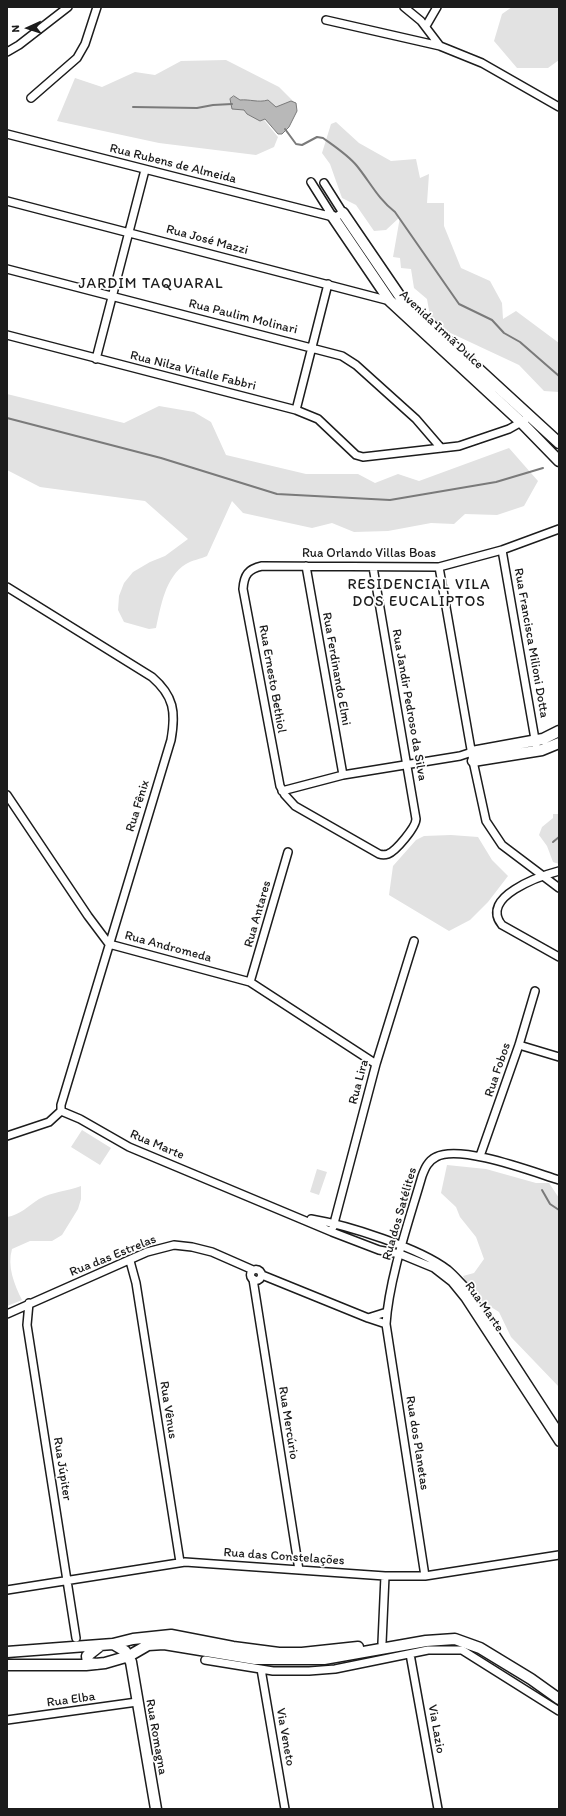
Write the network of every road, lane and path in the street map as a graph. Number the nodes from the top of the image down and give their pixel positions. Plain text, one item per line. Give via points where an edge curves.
1 (68, 7) edge
2 (97, 7) edge
3 (404, 7) edge
4 (437, 7) edge
5 (326, 20) dead end
6 (426, 26) junction
7 (440, 46) junction
8 (7, 52) edge
9 (31, 98) dead end
10 (559, 107) edge
11 (7, 134) edge
12 (145, 170) junction
13 (311, 182) dead end
14 (324, 183) dead end
15 (7, 201) edge
16 (343, 213) junction
17 (333, 218) junction
18 (128, 232) junction
19 (7, 269) edge
20 (328, 284) junction
21 (112, 296) junction
22 (395, 298) junction
23 (7, 335) edge
24 (312, 347) junction
25 (96, 359) junction
26 (296, 410) junction
27 (530, 417) junction
28 (522, 423) junction
29 (559, 443) edge
30 (441, 448) junction
31 (559, 461) edge
32 (559, 529) edge
33 (502, 550) junction
34 (306, 566) junction
35 (373, 567) junction
36 (439, 567) junction
37 (248, 572) joint
38 (7, 587) edge
39 (559, 731) edge
40 (536, 741) junction
41 (559, 743) edge
42 (537, 751) junction
43 (472, 756) junction
44 (407, 765) junction
45 (343, 775) junction
46 (282, 791) junction
47 (7, 795) edge
48 (288, 852) dead end
49 (559, 871) edge
50 (543, 875) junction
51 (559, 888) edge
52 (414, 941) dead end
53 (109, 944) junction
54 (559, 957) edge
55 (250, 982) junction
56 (535, 991) dead end
57 (519, 1045) junction
58 (559, 1057) edge
59 (376, 1064) junction
60 (61, 1111) junction
61 (7, 1136) edge
62 (480, 1156) junction
63 (559, 1180) edge
64 (302, 1218) junction
65 (334, 1223) junction
66 (332, 1232) junction
67 (365, 1234) junction
68 (362, 1243) junction
69 (401, 1250) junction
70 (130, 1261) junction
71 (253, 1270) junction
72 (262, 1275) junction
73 (252, 1279) junction
74 (29, 1303) junction
75 (387, 1312) junction
76 (7, 1314) edge
77 (368, 1318) junction
78 (386, 1324) junction
79 (559, 1432) edge
80 (559, 1442) edge
81 (559, 1555) edge
82 (180, 1562) junction
83 (299, 1570) junction
84 (385, 1576) junction
85 (425, 1576) junction
86 (67, 1581) junction
87 (7, 1590) edge
88 (76, 1638) dead end
89 (382, 1643) junction
90 (101, 1644) junction
91 (113, 1644) junction
92 (42, 1649) junction
93 (141, 1649) junction
94 (7, 1652) edge
95 (410, 1654) junction
96 (129, 1656) junction
97 (205, 1660) dead end
98 (25, 1664) junction
99 (101, 1664) junction
100 (7, 1665) edge
101 (132, 1669) junction
102 (261, 1669) junction
103 (559, 1690) edge
104 (559, 1699) edge
105 (137, 1702) junction
106 (559, 1711) edge
107 (7, 1720) edge
108 (156, 1809) edge
109 (285, 1809) edge
110 (438, 1809) edge

1 - 8 street
2 - 9 street via 85,44 77,58
3 - 6 street
4 - 6 street
5 - 7 street
6 - 7 street
7 - 10 street via 482,63
11 - 12 street, Rua Rubens de Almeida
12 - 17 street, Rua Rubens de Almeida
12 - 18 street
13 - 17 street, Avenida Irmã Dulce
14 - 16 street, Avenida Irmã Dulce
15 - 18 street, Rua José Mazzi
16 - 17 street
16 - 22 main road, Avenida Irmã Dulce
17 - 22 main road, Avenida Irmã Dulce
18 - 20 street, Rua José Mazzi
18 - 21 street
19 - 21 street, Rua Paulim Molinari
20 - 22 street, Rua José Mazzi
20 - 24 street
21 - 24 street, Rua Paulim Molinari
21 - 25 street
22 - 27 main road, Avenida Irmã Dulce
22 - 28 main road, Avenida Irmã Dulce
23 - 25 street, Rua Nilza Vitalle Fabbri
24 - 26 street
24 - 30 street, Rua Paulim Molinari via 342,356 356,365 416,419
25 - 26 street, Rua Nilza Vitalle Fabbri
26 - 30 street, Rua Nilza Vitalle Fabbri via 318,419 360,456
27 - 28 street
27 - 29 main road, Avenida Irmã Dulce
28 - 30 street via 459,446
28 - 31 main road, Avenida Irmã Dulce
32 - 33 street, Rua Orlando Villas Boas
33 - 36 street, Rua Orlando Villas Boas
33 - 40 street, Rua Francisca Milioni Dotta
34 - 35 street, Rua Orlando Villas Boas
34 - 37 street, Rua Orlando Villas Boas via 262,566
34 - 45 street, Rua Ferdinando Elmi
35 - 36 street, Rua Orlando Villas Boas
35 - 44 street, Rua Jandir Pedroso da Silva
36 - 43 street
37 - 46 street, Rua Ernesto Bethiol via 244,577 243,589 277,776
38 - 53 street, Rua Fênix via 152,677 168,694 173,708 171,740
39 - 40 main road
40 - 42 street, Rua Francisca Milioni Dotta
40 - 43 main road
41 - 42 main road
42 - 43 main road
43 - 44 street
43 - 50 street via 486,821 491,830 511,853
44 - 45 street
44 - 46 street, Rua Jandir Pedroso da Silva via 416,824 392,852 382,855 295,806
45 - 46 street
47 - 53 street, Rua Andromeda
48 - 55 street, Rua Antares
49 - 50 street
50 - 51 street
50 - 54 street via 511,891 500,902 497,914 502,925
52 - 59 street, Rua Lira
53 - 55 street, Rua Andromeda
53 - 60 street, Rua Fênix
55 - 59 street, Rua Andromeda
56 - 57 street, Rua Fobos
57 - 58 street
57 - 62 street, Rua Fobos
59 - 65 street, Rua Lira
60 - 61 street via 49,1122
60 - 64 street, Rua Marte via 129,1147
62 - 63 street, Rua dos Satélites
62 - 69 street, Rua dos Satélites via 444,1154 429,1162 422,1176
64 - 65 street, Rua Marte
64 - 66 street, Rua Marte
65 - 66 street, Rua Lira
65 - 67 street, Rua Marte
66 - 68 street, Rua Marte
67 - 68 street
67 - 69 street, Rua Marte
68 - 69 street, Rua Marte via 378,1250
69 - 75 street, Rua dos Satélites
69 - 79 street, Rua Marte via 437,1263 464,1286
69 - 80 street, Rua Marte via 434,1268 452,1282
70 - 71 street, Rua das Estrelas via 154,1250 174,1245 212,1252
70 - 74 street, Rua das Estrelas
70 - 82 street, Rua Vênus via 137,1290
71 - 72 street via 258,1270
71 - 73 street
72 - 73 street via 260,1280
72 - 77 street
73 - 83 street, Rua Mercúrio
74 - 76 street, Rua das Estrelas
74 - 86 street, Rua Júpiter via 27,1326
75 - 77 street
75 - 78 street, Rua dos Planetas
77 - 78 street
78 - 85 street, Rua dos Planetas
81 - 85 street, Rua das Constelações
82 - 83 street, Rua das Constelações
82 - 86 street, Rua das Constelações
83 - 84 street, Rua das Constelações
84 - 85 street, Rua das Constelações
84 - 89 street
86 - 87 street, Rua das Constelações
86 - 88 street, Rua Júpiter
89 - 91 main road via 302,1653 255,1651 171,1635
89 - 103 main road via 437,1634 467,1637
90 - 91 main road
90 - 92 main road
90 - 99 main road via 87,1656 88,1663
91 - 96 main road
92 - 94 main road
92 - 98 main road via 54,1655 53,1660
93 - 96 main road
93 - 101 main road
93 - 104 main road via 148,1645 172,1645 255,1659 301,1660 324,1659 426,1641 454,1639 480,1648 531,1678
95 - 102 street via 335,1669
95 - 106 street via 428,1650 462,1650
95 - 110 street, Via Lazio
96 - 99 main road
96 - 101 main road, Rua Romagna
97 - 102 street
98 - 99 main road
98 - 100 main road
99 - 101 main road via 121,1664
101 - 105 main road, Rua Romagna
102 - 109 street, Via Veneto
105 - 107 street, Rua Elba
105 - 108 main road, Rua Romagna

